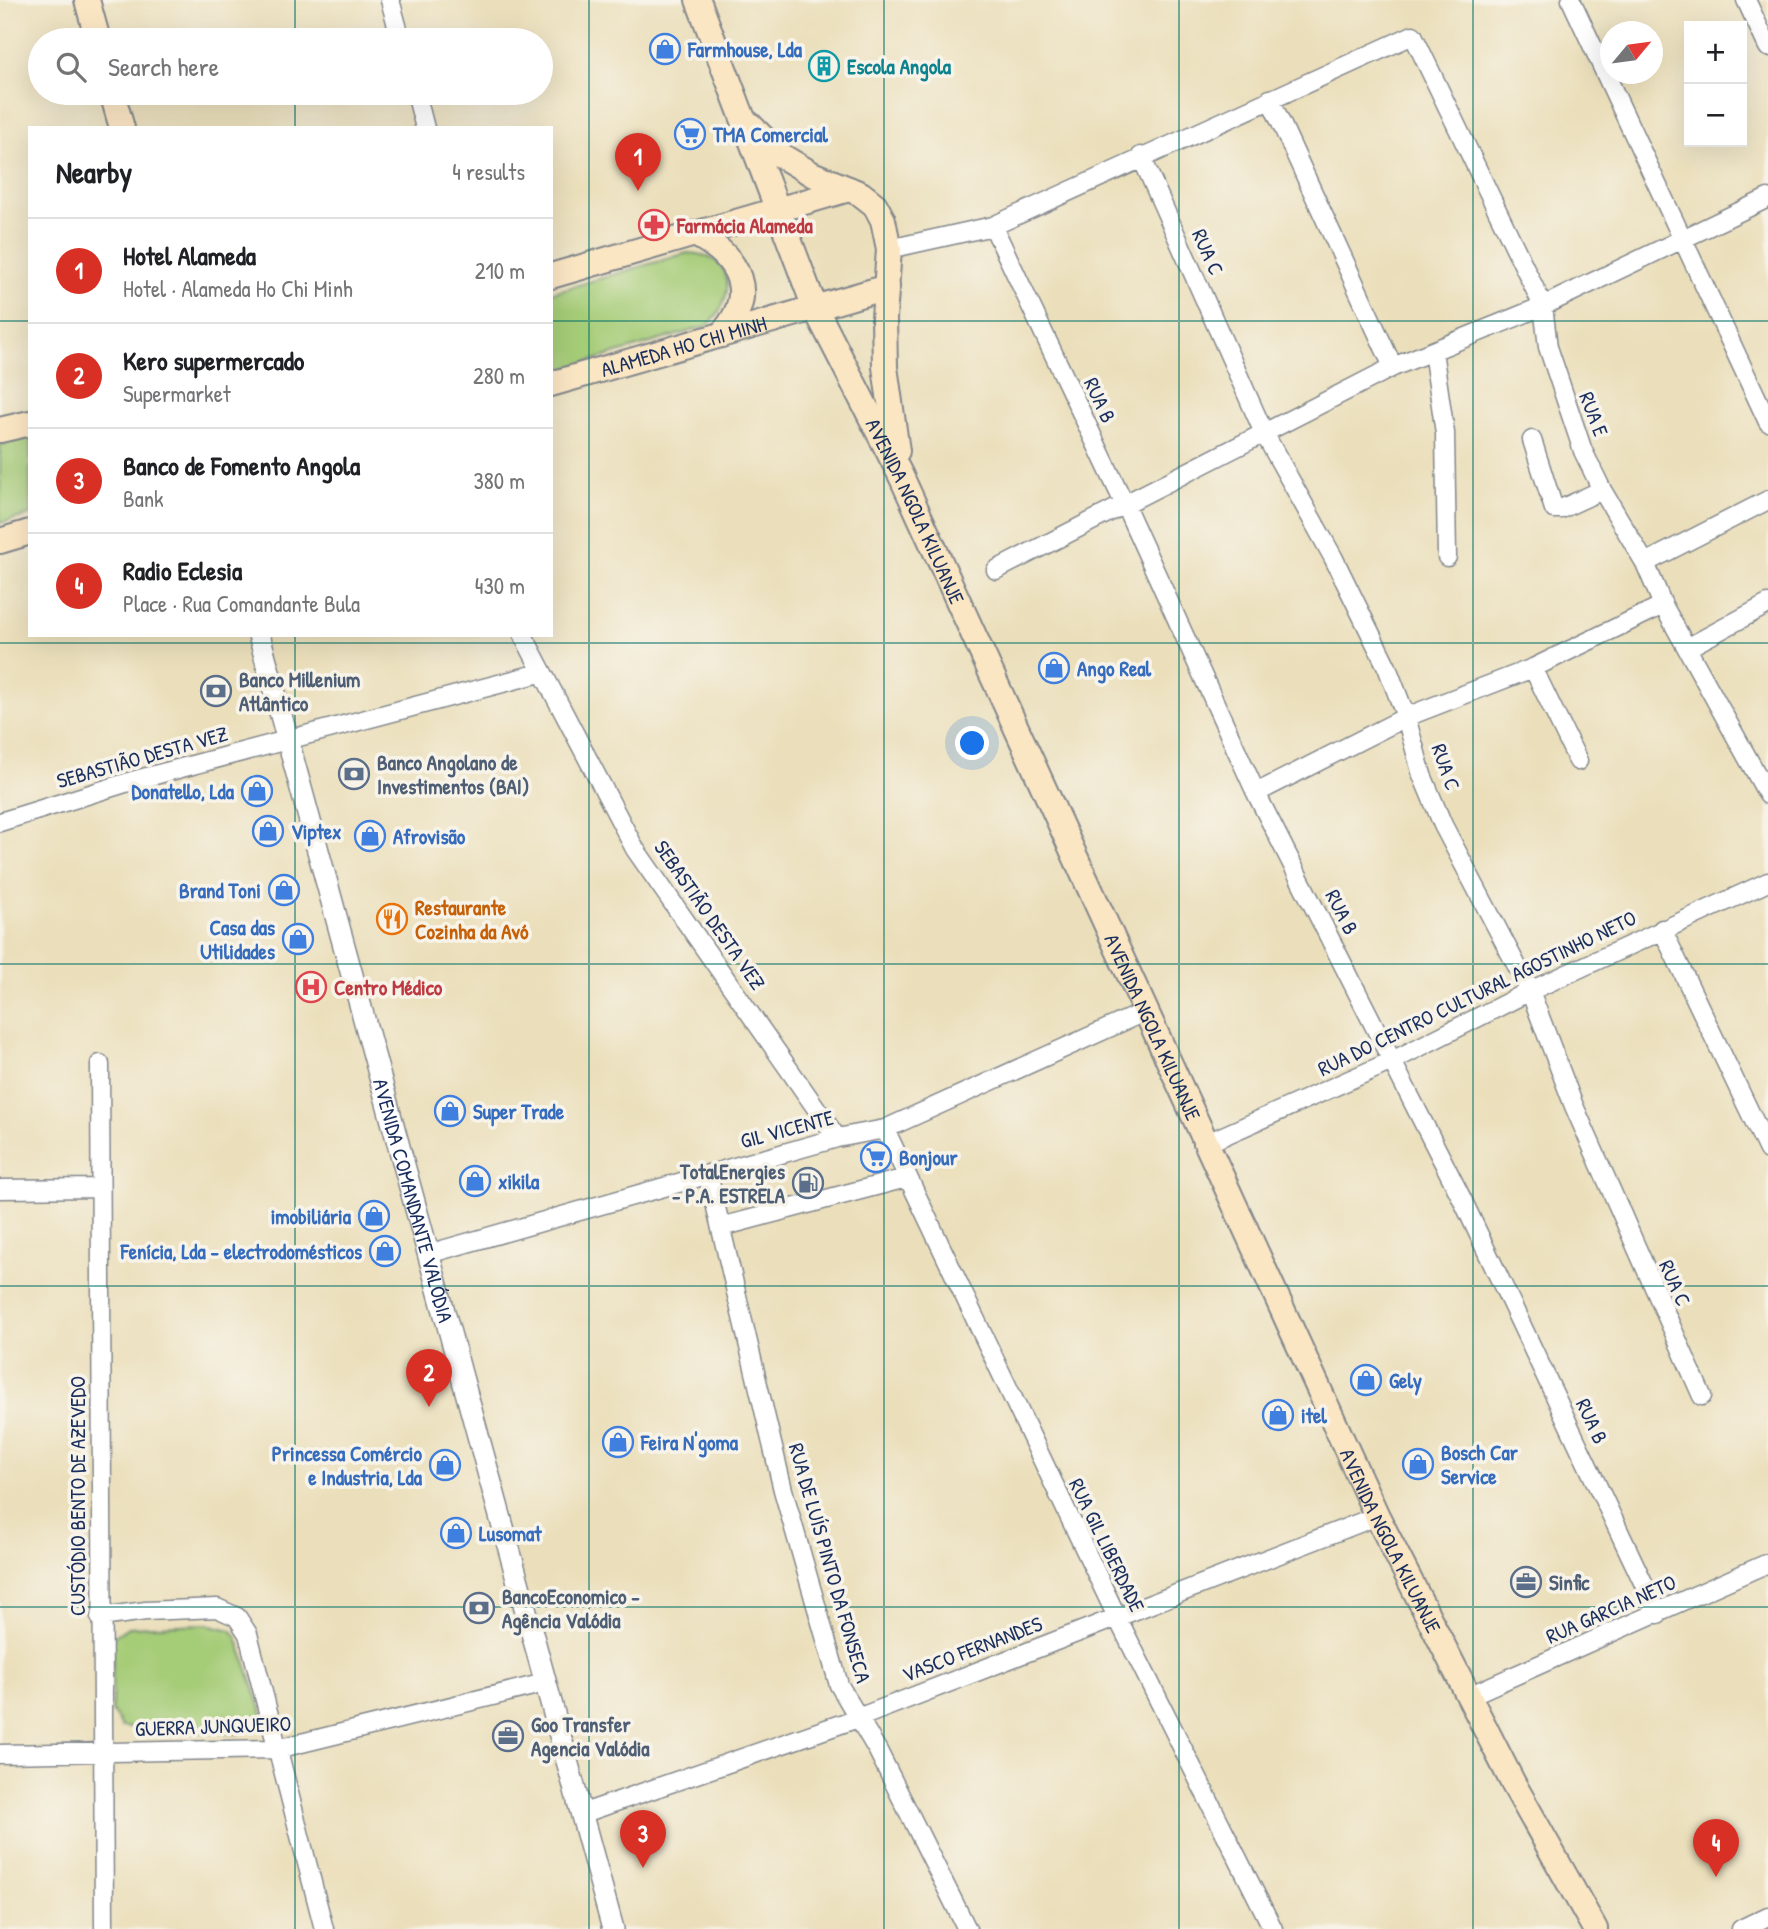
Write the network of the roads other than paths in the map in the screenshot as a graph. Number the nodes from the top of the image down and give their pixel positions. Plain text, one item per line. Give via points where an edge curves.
1 (87, 0) edge
2 (390, 0) edge
3 (698, 0) edge
4 (1571, 0) edge
5 (1746, 0) edge
6 (95, 28) edge
7 (398, 28) edge
8 (1768, 47) edge
9 (1270, 99) junction
10 (115, 105) edge
11 (419, 105) edge
12 (737, 111) junction
13 (120, 126) edge
14 (424, 126) edge
15 (1141, 156) junction
16 (849, 189) junction
17 (1768, 198) edge
18 (777, 209) junction
19 (992, 226) junction
20 (695, 234) junction
21 (1684, 238) junction
22 (889, 249) junction
23 (553, 275) edge
24 (887, 287) junction
25 (1543, 306) junction
26 (815, 308) junction
27 (720, 335) junction
28 (1433, 351) junction
29 (1393, 367) junction
30 (553, 383) edge
31 (1768, 422) edge
32 (28, 423) edge
33 (0, 430) edge
34 (1264, 433) junction
35 (1532, 440) dead end
36 (901, 476) junction
37 (1602, 490) junction
38 (1768, 500) edge
39 (1124, 503) junction
40 (28, 534) edge
41 (0, 541) edge
42 (1447, 557) dead end
43 (1645, 563) junction
44 (996, 569) dead end
45 (1768, 604) edge
46 (1663, 605) junction
47 (260, 637) edge
48 (524, 637) edge
49 (1689, 647) junction
50 (1532, 668) junction
51 (540, 673) junction
52 (1406, 717) junction
53 (287, 739) junction
54 (1578, 761) dead end
55 (1255, 793) junction
56 (1768, 795) edge
57 (0, 822) edge
58 (1768, 882) edge
59 (1662, 929) junction
60 (1531, 991) junction
61 (1144, 1012) junction
62 (1392, 1061) junction
63 (100, 1064) dead end
64 (884, 1129) junction
65 (837, 1138) junction
66 (1205, 1144) junction
67 (1768, 1150) edge
68 (708, 1174) junction
69 (906, 1178) junction
70 (99, 1188) junction
71 (0, 1189) edge
72 (721, 1227) junction
73 (428, 1254) junction
74 (1702, 1396) dead end
75 (1377, 1516) junction
76 (1768, 1563) edge
77 (1658, 1614) junction
78 (100, 1617) junction
79 (1117, 1617) junction
80 (545, 1683) junction
81 (1471, 1695) junction
82 (858, 1718) junction
83 (277, 1749) junction
84 (103, 1753) junction
85 (0, 1754) edge
86 (581, 1814) junction
87 (1768, 1916) edge
88 (103, 1929) edge
89 (324, 1929) edge
90 (613, 1929) edge
91 (967, 1929) edge
92 (1273, 1929) edge
93 (1595, 1929) edge
94 (1741, 1929) edge

1 - 6 main road
2 - 7 street
3 - 12 main road, AVENIDA NGOLA KILUANJE
4 - 21 street
5 - 8 street
9 - 15 street
9 - 25 street, RUA E via 1413,35
9 - 29 street
10 - 13 main road
11 - 14 street
12 - 16 main road via 780,155
12 - 18 main road, AVENIDA NGOLA KILUANJE
15 - 19 street
15 - 34 street, RUA C
16 - 18 main road
16 - 22 main road via 875,205 888,233
17 - 21 street
18 - 20 main road
18 - 26 main road, AVENIDA NGOLA KILUANJE
19 - 22 street
19 - 39 street, RUA B
20 - 23 main road
20 - 27 main road via 731,259 738,277 739,308
21 - 25 street
21 - 31 street
22 - 24 main road
24 - 26 main road, ALAMEDA HO CHI MINH
24 - 36 main road via 885,367
25 - 28 street
25 - 37 street, RUA E via 1548,347 1563,398
26 - 27 main road, ALAMEDA HO CHI MINH
26 - 36 main road, AVENIDA NGOLA KILUANJE
27 - 30 main road, ALAMEDA HO CHI MINH
28 - 29 street
28 - 42 street via 1445,433
29 - 34 street
32 - 33 main road
34 - 39 street
34 - 52 street, RUA C via 1357,604
35 - 37 street via 1554,509
36 - 61 main road, AVENIDA NGOLA KILUANJE
37 - 43 street, RUA E
38 - 43 street
39 - 44 street
39 - 55 street, RUA B
40 - 41 main road
43 - 46 street, RUA E
45 - 49 street
46 - 49 street, RUA E
46 - 50 street
47 - 53 street, AVENIDA COMANDANTE VALÓDIA
48 - 51 street, SEBASTIÃO DESTA VEZ
49 - 56 street, RUA E
50 - 52 street
50 - 54 street
51 - 53 street, SEBASTIÃO DESTA VEZ
51 - 65 street, SEBASTIÃO DESTA VEZ via 635,849
52 - 55 street
52 - 60 street, RUA C via 1422,775 1443,825
53 - 57 street, SEBASTIÃO DESTA VEZ
53 - 73 street, AVENIDA COMANDANTE VALÓDIA
55 - 62 street, RUA B
58 - 59 street, RUA DO CENTRO CULTURAL AGOSTINHO NETO
59 - 60 street, RUA DO CENTRO CULTURAL AGOSTINHO NETO
59 - 67 street
60 - 62 street, RUA DO CENTRO CULTURAL AGOSTINHO NETO
60 - 74 street, RUA C via 1579,1119
61 - 64 street, GIL VICENTE
61 - 66 main road, AVENIDA NGOLA KILUANJE
62 - 66 street, RUA DO CENTRO CULTURAL AGOSTINHO NETO
62 - 77 street, RUA B
63 - 70 street, CUSTÓDIO BENTO DE AZEVEDO
64 - 65 street, GIL VICENTE
64 - 69 street, RUA GIL LIBERDADE
65 - 68 street, GIL VICENTE
66 - 75 main road, AVENIDA NGOLA KILUANJE
68 - 72 street, RUA DE LUÍS PINTO DA FONSECA
68 - 73 street, GIL VICENTE
69 - 72 street
69 - 79 street, RUA GIL LIBERDADE
70 - 71 street
70 - 78 street, CUSTÓDIO BENTO DE AZEVEDO
72 - 82 street, RUA DE LUÍS PINTO DA FONSECA via 783,1490 839,1685
73 - 80 street, AVENIDA COMANDANTE VALÓDIA
75 - 79 street, VASCO FERNANDES
75 - 81 main road, AVENIDA NGOLA KILUANJE
76 - 77 street, RUA GARCIA NETO
77 - 81 street, RUA GARCIA NETO
78 - 83 street via 200,1607 237,1617 247,1634
78 - 84 street, CUSTÓDIO BENTO DE AZEVEDO
79 - 82 street, VASCO FERNANDES
79 - 92 street, RUA GIL LIBERDADE
80 - 83 street, GUERRA JUNQUEIRO
80 - 86 street, AVENIDA COMANDANTE VALÓDIA
81 - 93 main road, AVENIDA NGOLA KILUANJE via 1513,1783
82 - 86 street, VASCO FERNANDES
82 - 91 street, RUA DE LUÍS PINTO DA FONSECA
83 - 84 street, GUERRA JUNQUEIRO
83 - 89 street
84 - 85 street, GUERRA JUNQUEIRO
84 - 88 street, CUSTÓDIO BENTO DE AZEVEDO
86 - 90 street, AVENIDA COMANDANTE VALÓDIA
87 - 94 street

